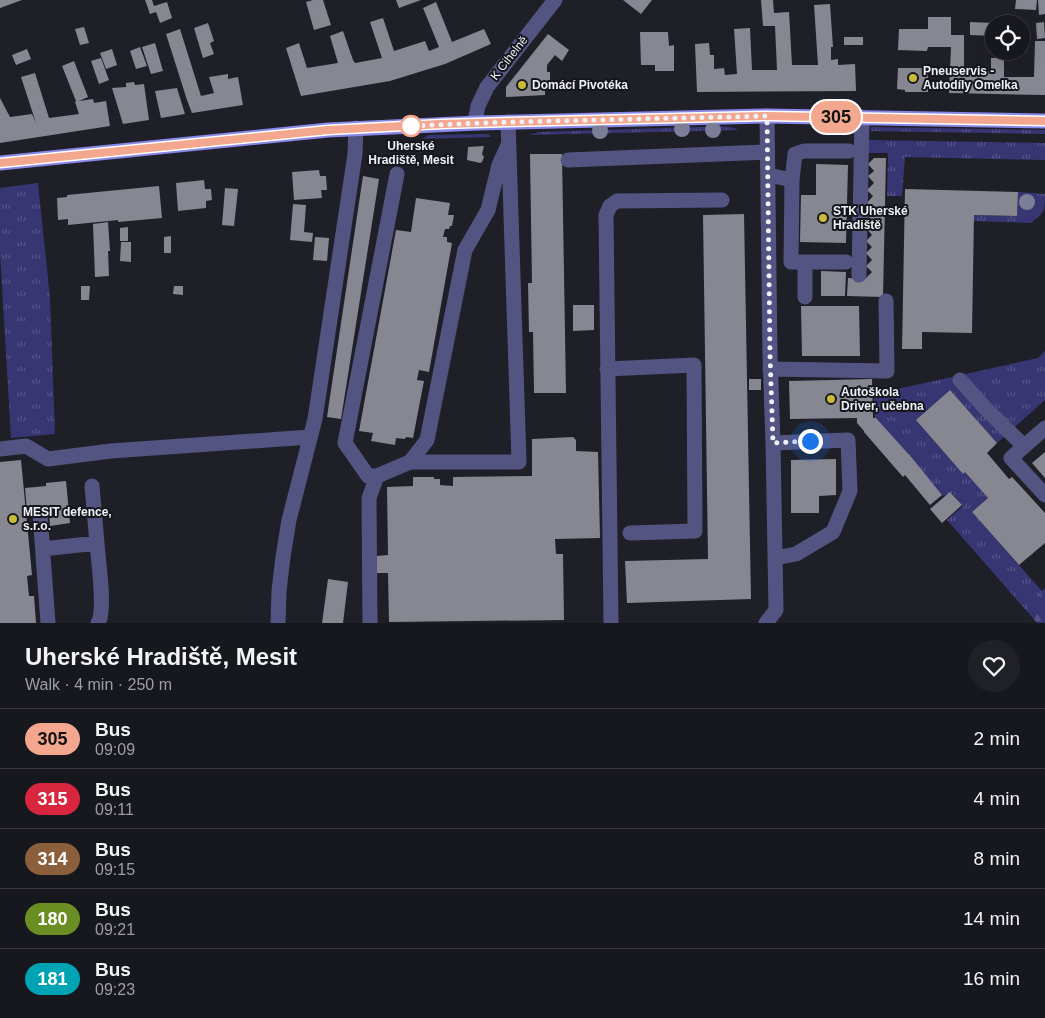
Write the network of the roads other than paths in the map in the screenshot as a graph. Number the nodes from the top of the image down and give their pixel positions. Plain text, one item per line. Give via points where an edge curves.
1 (555, 0) edge
2 (767, 116) junction
3 (862, 117) junction
4 (1045, 121) edge
5 (508, 122) junction
6 (476, 123) junction
7 (356, 128) junction
8 (508, 145) junction
9 (849, 151) dead end
10 (767, 152) junction
11 (568, 160) dead end
12 (0, 163) edge
13 (397, 174) dead end
14 (768, 175) junction
15 (792, 180) junction
16 (722, 200) dead end
17 (805, 262) junction
18 (846, 262) dead end
19 (859, 275) dead end
20 (806, 297) dead end
21 (886, 301) dead end
22 (608, 369) junction
23 (770, 369) junction
24 (960, 380) dead end
25 (1045, 428) edge
26 (310, 437) junction
27 (773, 443) junction
28 (1024, 446) junction
29 (0, 449) edge
30 (410, 462) junction
31 (377, 476) junction
32 (92, 486) dead end
33 (1045, 495) edge
34 (40, 514) dead end
35 (630, 533) dead end
36 (97, 544) junction
37 (43, 549) junction
38 (775, 558) junction
39 (48, 623) edge
40 (98, 623) edge
41 (278, 623) edge
42 (370, 623) edge
43 (611, 623) edge
44 (766, 623) edge

1 - 6 street, K Cihelně via 487,87 478,106
2 - 3 main road
2 - 5 main road
2 - 10 street
3 - 4 main road
3 - 19 street
5 - 6 main road
5 - 8 street
6 - 7 main road
7 - 12 main road
7 - 26 street via 355,154
8 - 30 street via 499,165 488,210 465,250 427,440
8 - 30 street via 520,462
9 - 15 street via 795,154
10 - 11 street
10 - 14 street
13 - 31 street via 346,443 368,476
14 - 15 street
14 - 23 street
15 - 17 street via 791,262
16 - 22 street via 617,201 610,206 606,215
17 - 18 street
17 - 20 street
21 - 23 street via 887,371
22 - 35 street via 694,365 695,531
22 - 43 street
23 - 27 street
24 - 28 street
25 - 28 street
26 - 29 street via 111,451 48,459 26,446
26 - 41 street via 289,520
27 - 38 street
27 - 38 street via 848,440 850,491 833,532 796,554
28 - 33 street via 1011,458
30 - 31 street
31 - 42 street via 369,498
32 - 36 street
34 - 37 street
36 - 37 street
36 - 40 street via 102,604
37 - 39 street
38 - 44 street via 776,610

